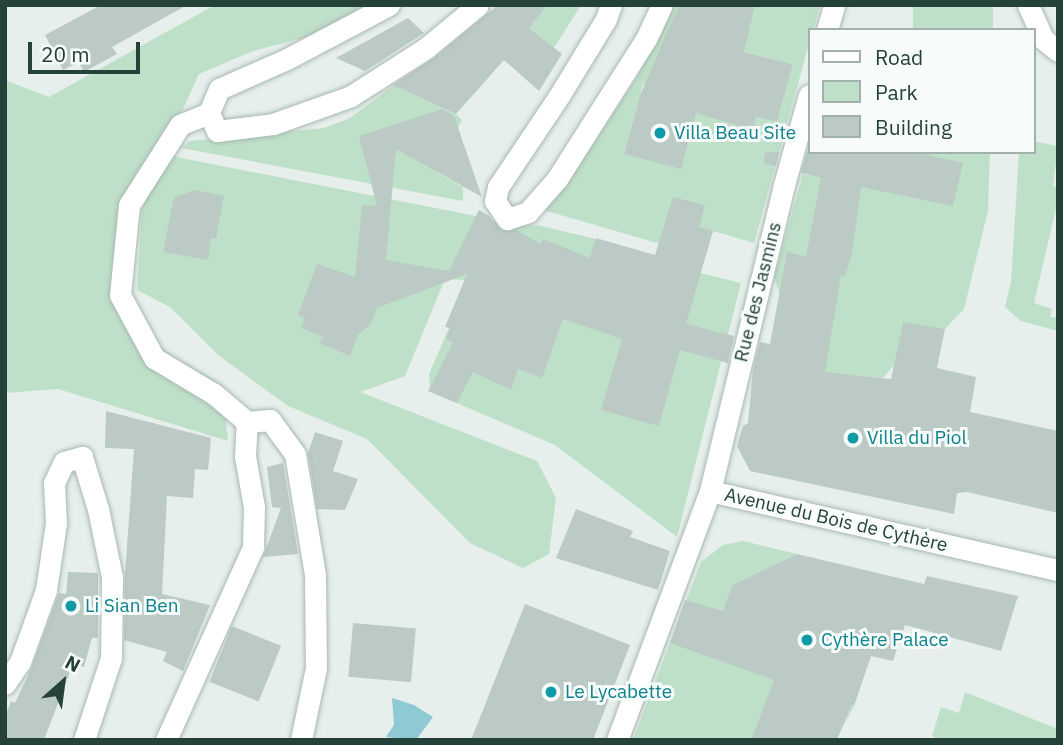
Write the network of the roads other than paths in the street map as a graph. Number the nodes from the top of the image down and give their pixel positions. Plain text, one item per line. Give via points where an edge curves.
1 (389, 5) edge
2 (478, 5) edge
3 (611, 5) edge
4 (662, 5) edge
5 (834, 5) edge
6 (1028, 5) edge
7 (828, 28) edge
8 (1058, 51) edge
9 (808, 99) edge
10 (209, 113) junction
11 (247, 422) junction
12 (710, 491) junction
13 (1058, 570) edge
14 (5, 684) edge
15 (84, 740) edge
16 (166, 740) edge
17 (301, 740) edge
18 (617, 740) edge

1 - 10 street via 288,59 219,89
2 - 10 street via 426,48 351,96 273,124 217,131
3 - 4 street via 566,85 498,187 495,201 507,219 528,212 557,179
5 - 7 street
6 - 8 street via 1043,39
9 - 12 street, Rue des Jasmins
10 - 11 street via 180,125 129,205 120,295 155,358 214,394
11 - 16 street via 245,456 254,507 253,547
11 - 17 street via 270,420 295,454 315,575 316,667
12 - 13 street, Avenue du Bois de Cythère
12 - 18 street, Avenue du Bois de Cythère
14 - 15 street via 20,662 46,590 56,523 54,483 64,462 82,457 99,509 112,577 111,658

